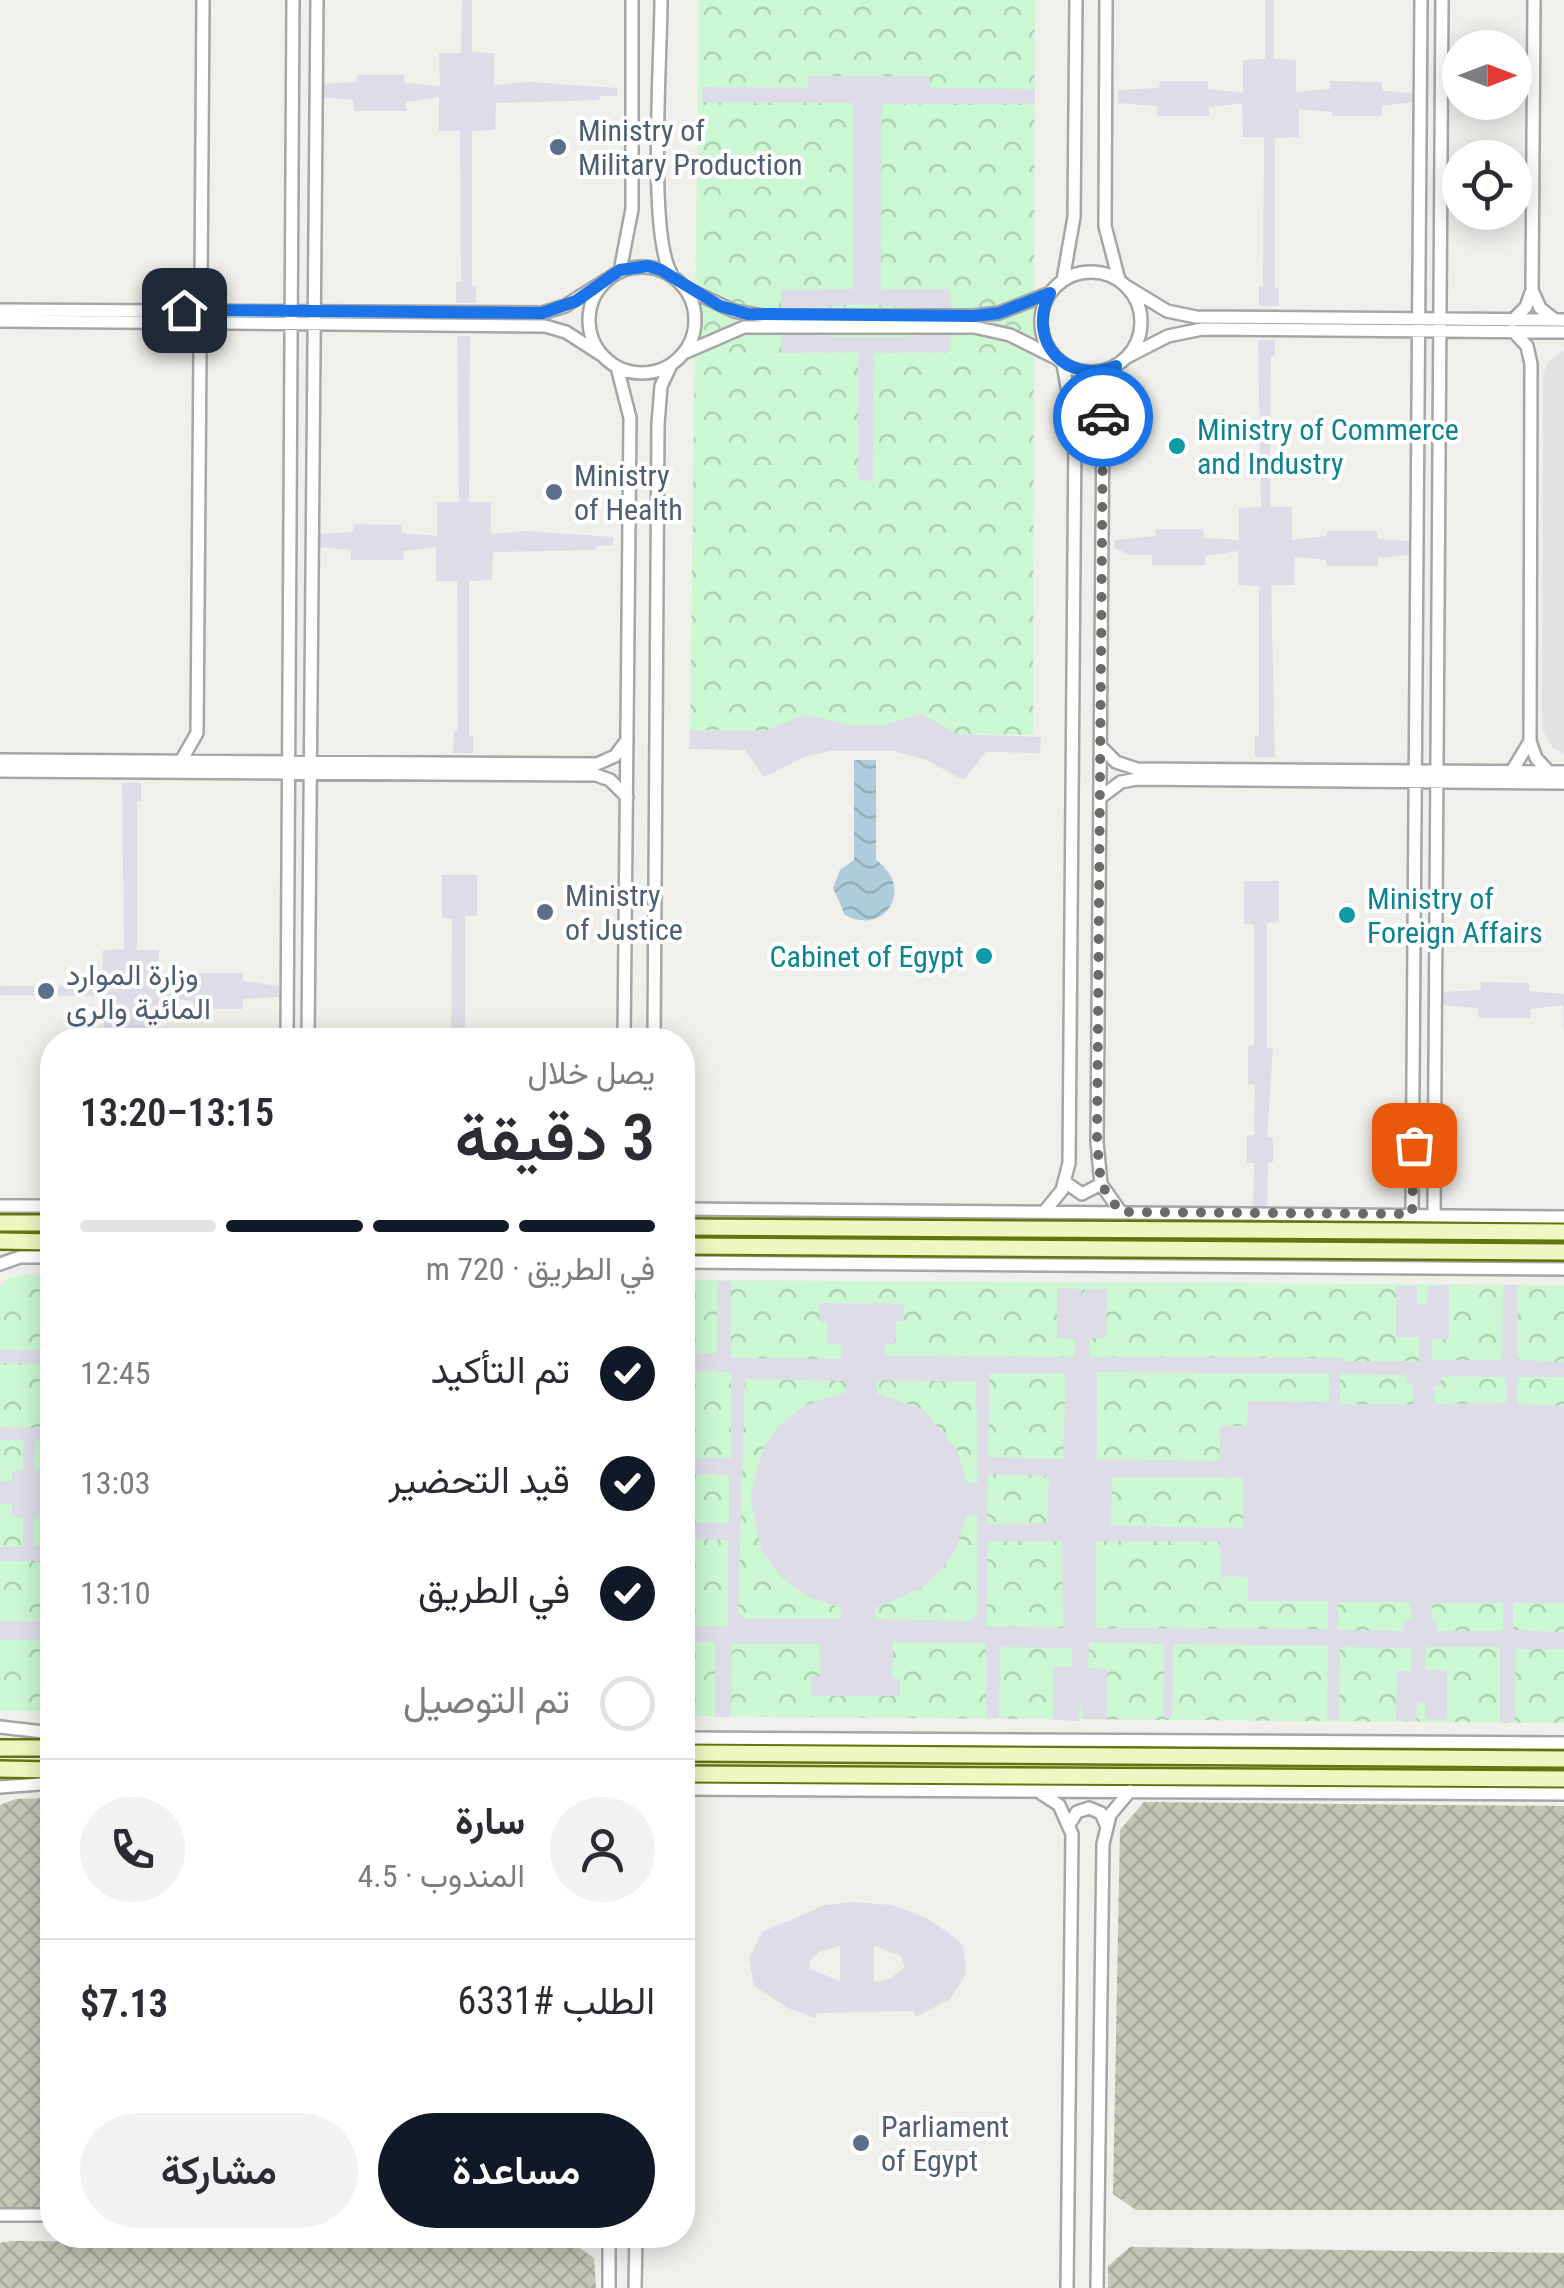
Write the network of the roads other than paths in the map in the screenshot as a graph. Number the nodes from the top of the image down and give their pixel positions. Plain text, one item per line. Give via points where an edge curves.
1 (203, 0) edge
2 (294, 0) edge
3 (317, 0) edge
4 (632, 0) edge
5 (661, 0) edge
6 (1076, 0) edge
7 (1106, 0) edge
8 (1421, 0) edge
9 (1442, 0) edge
10 (1534, 0) edge
11 (620, 270) junction
12 (674, 276) junction
13 (606, 280) junction
14 (1063, 280) junction
15 (1123, 283) junction
16 (201, 284) junction
17 (685, 288) junction
18 (1532, 290) junction
19 (1050, 293) junction
20 (0, 310) edge
21 (184, 316) junction
22 (218, 316) junction
23 (290, 316) junction
24 (315, 317) junction
25 (0, 322) edge
26 (1418, 325) junction
27 (1440, 325) junction
28 (1513, 326) junction
29 (1559, 326) edge
30 (200, 350) junction
31 (684, 353) junction
32 (600, 354) junction
33 (1127, 357) junction
34 (1059, 361) junction
35 (1531, 364) junction
36 (671, 365) junction
37 (1116, 366) junction
38 (617, 368) junction
39 (197, 733) junction
40 (627, 740) junction
41 (1530, 741) junction
42 (1101, 746) junction
43 (0, 760) edge
44 (181, 762) junction
45 (212, 762) junction
46 (288, 768) junction
47 (310, 768) junction
48 (0, 770) edge
49 (1512, 772) junction
50 (1549, 772) junction
51 (1564, 772) edge
52 (1416, 776) junction
53 (1437, 776) junction
54 (1564, 782) edge
55 (626, 797) junction
56 (1101, 797) junction
57 (287, 1028) edge
58 (308, 1028) edge
59 (624, 1028) edge
60 (654, 1028) edge
61 (1065, 1182) junction
62 (1101, 1184) junction
63 (0, 1206) edge
64 (40, 1206) edge
65 (1044, 1212) junction
66 (1120, 1212) junction
67 (695, 1213) edge
68 (1412, 1214) junction
69 (1434, 1214) junction
70 (1564, 1217) edge
71 (714, 1219) junction
72 (1238, 1221) junction
73 (40, 1222) edge
74 (0, 1224) edge
75 (695, 1224) edge
76 (1564, 1232) edge
77 (0, 1242) edge
78 (40, 1242) edge
79 (695, 1252) edge
80 (695, 1252) edge
81 (1564, 1252) edge
82 (40, 1257) edge
83 (0, 1264) edge
84 (1564, 1269) edge
85 (0, 1728) edge
86 (40, 1732) edge
87 (695, 1738) edge
88 (1564, 1744) edge
89 (0, 1748) edge
90 (40, 1748) edge
91 (695, 1753) edge
92 (1564, 1759) edge
93 (0, 1770) edge
94 (40, 1770) edge
95 (695, 1774) edge
96 (1343, 1777) junction
97 (1564, 1779) edge
98 (40, 1784) edge
99 (0, 1787) edge
100 (695, 1789) edge
101 (1035, 1790) junction
102 (1130, 1791) junction
103 (1327, 1792) junction
104 (1564, 1794) edge
105 (1070, 1822) junction
106 (1106, 1825) junction
107 (0, 2215) edge
108 (40, 2215) edge
109 (610, 2248) edge
110 (636, 2248) edge
111 (609, 2288) edge
112 (636, 2288) edge
113 (1067, 2288) edge
114 (1097, 2288) edge

1 - 16 street
2 - 23 street
3 - 24 street
4 - 11 street via 632,209
5 - 12 street via 659,222 664,261
6 - 14 street via 1074,217
7 - 15 street via 1105,226
8 - 26 street
9 - 27 street
10 - 18 street
11 - 12 street via 648,266
11 - 13 street
12 - 17 street
13 - 24 street via 542,313
13 - 32 street via 588,316
14 - 15 street via 1091,271
14 - 19 street
15 - 26 street via 1168,310 1196,317
15 - 33 street via 1141,321
16 - 21 street
16 - 22 street
17 - 19 street via 734,311 763,316 974,316
17 - 31 street via 695,320
18 - 28 street
18 - 29 street
19 - 34 street via 1042,334
20 - 21 street
21 - 22 street
21 - 25 street
21 - 30 street
22 - 23 street
22 - 30 street
23 - 24 street
23 - 46 street
24 - 32 street via 545,326
24 - 47 street
26 - 27 street
26 - 33 street via 1202,328
26 - 52 street
27 - 28 street
27 - 53 street
28 - 29 street
28 - 35 street
29 - 35 street via 1540,342
30 - 39 street
31 - 34 street via 744,327 974,327 1010,335
31 - 36 street
32 - 38 street
33 - 37 street
34 - 37 street via 1089,372
34 - 61 street via 1075,432
35 - 41 street
36 - 38 street via 644,374
36 - 60 street via 661,386 658,424
37 - 42 street via 1103,416
38 - 40 street via 630,418
39 - 44 street
39 - 45 street
40 - 47 street via 597,764
40 - 55 street
41 - 49 street
41 - 50 street
42 - 52 street via 1116,762 1137,769
42 - 56 street
43 - 44 street
44 - 45 street
45 - 46 street
46 - 47 street
46 - 48 street
46 - 57 street
47 - 55 street via 596,775
47 - 58 street
49 - 50 street
49 - 53 street
50 - 51 street
52 - 53 street
52 - 56 street via 1137,779
52 - 68 street
53 - 54 street
53 - 69 street
55 - 59 street
56 - 62 street
61 - 62 street via 1082,1194
61 - 65 street
62 - 66 street
63 - 64 street
65 - 66 street
65 - 71 street
66 - 72 street
67 - 71 street
68 - 69 street
68 - 72 street
69 - 70 street
71 - 72 street
71 - 75 street
72 - 76 street
73 - 74 street
77 - 78 street
79 - 81 street
80 - 84 street
82 - 83 street
85 - 86 street
87 - 88 street
89 - 90 street
91 - 92 street
93 - 94 street
95 - 96 street
96 - 97 street
96 - 103 street
98 - 99 street
100 - 101 street
101 - 102 street
101 - 105 street via 1059,1805
102 - 103 street
102 - 106 street
103 - 104 street
105 - 106 street via 1089,1808
105 - 113 street
106 - 114 street
107 - 108 street
109 - 111 street
110 - 112 street

